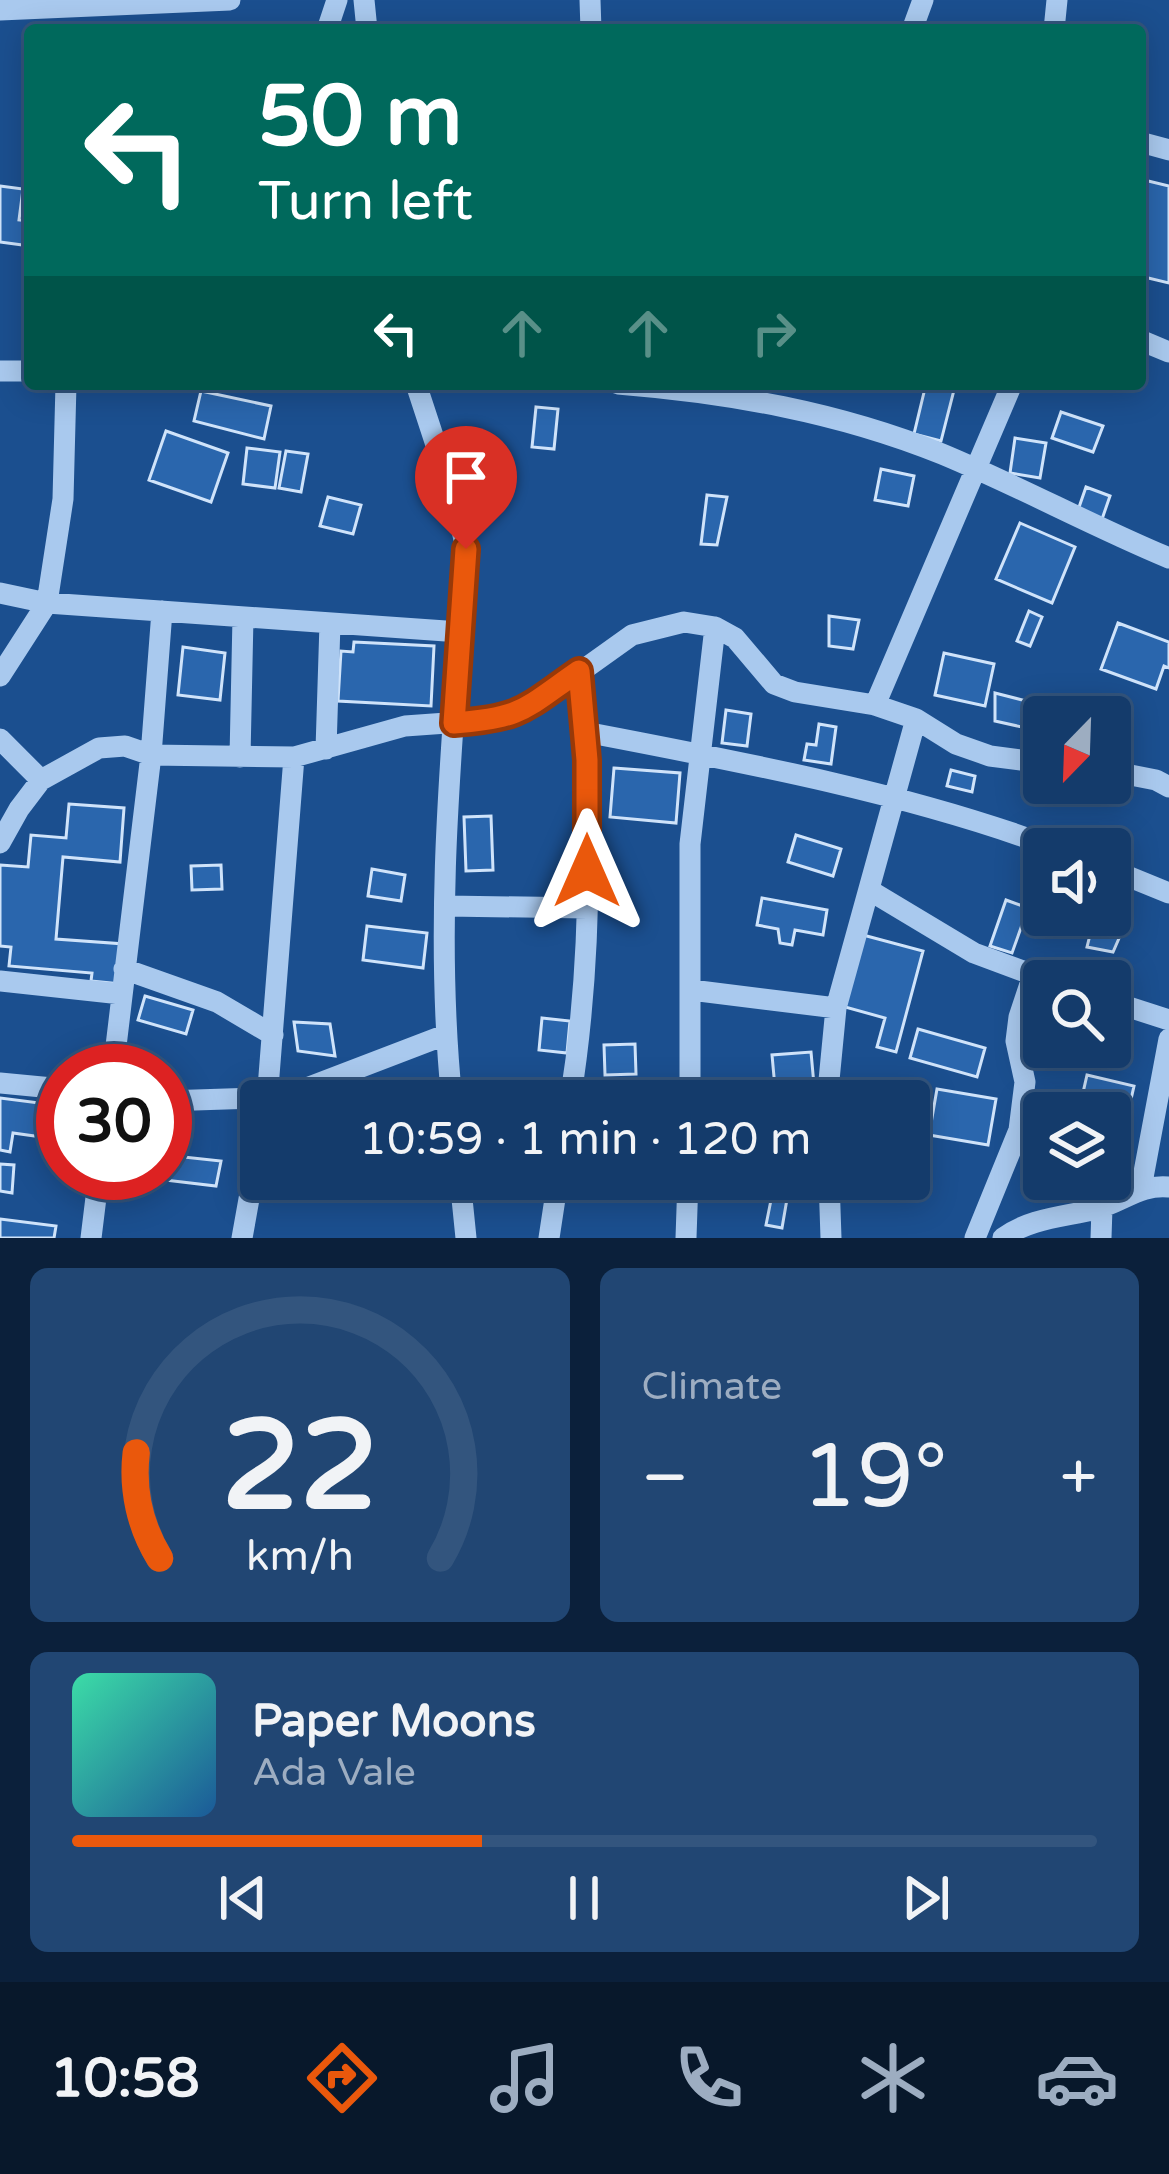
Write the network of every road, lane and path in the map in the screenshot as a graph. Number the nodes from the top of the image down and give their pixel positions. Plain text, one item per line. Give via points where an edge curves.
1 (230, 0) edge
2 (91, 3) edge
3 (0, 10) edge
4 (66, 390) edge
5 (418, 390) edge
6 (692, 390) edge
7 (1009, 390) edge
8 (976, 469) junction
9 (1169, 558) edge
10 (0, 593) edge
11 (46, 603) junction
12 (162, 611) junction
13 (243, 617) junction
14 (330, 623) junction
15 (715, 627) junction
16 (460, 632) junction
17 (579, 671) junction
18 (0, 676) edge
19 (875, 705) junction
20 (916, 719) junction
21 (454, 723) junction
22 (585, 732) junction
23 (0, 739) edge
24 (326, 749) junction
25 (701, 754) junction
26 (151, 755) junction
27 (240, 757) junction
28 (294, 757) junction
29 (1023, 760) edge
30 (1131, 775) edge
31 (41, 780) junction
32 (1169, 787) edge
33 (894, 800) junction
34 (1023, 839) edge
35 (0, 843) edge
36 (1131, 878) edge
37 (868, 890) junction
38 (1169, 893) edge
39 (447, 906) junction
40 (587, 908) junction
41 (124, 969) junction
42 (1023, 971) edge
43 (0, 981) edge
44 (691, 990) junction
45 (121, 994) junction
46 (1131, 1007) edge
47 (836, 1008) junction
48 (1023, 1009) edge
49 (1169, 1020) edge
50 (273, 1034) junction
51 (445, 1035) junction
52 (1169, 1039) edge
53 (115, 1044) edge
54 (269, 1080) edge
55 (327, 1080) edge
56 (450, 1080) edge
57 (573, 1080) edge
58 (690, 1080) edge
59 (829, 1080) edge
60 (0, 1083) edge
61 (36, 1086) edge
62 (240, 1100) edge
63 (192, 1101) edge
64 (1169, 1187) edge
65 (1142, 1188) junction
66 (96, 1200) edge
67 (249, 1200) edge
68 (462, 1200) edge
69 (555, 1200) edge
70 (687, 1200) edge
71 (830, 1200) edge
72 (1102, 1208) junction
73 (91, 1238) edge
74 (242, 1238) edge
75 (466, 1238) edge
76 (549, 1238) edge
77 (686, 1238) edge
78 (831, 1238) edge
79 (975, 1238) edge
80 (1003, 1238) edge
81 (1101, 1238) edge

1 - 2 street
2 - 3 street
4 - 11 street via 62,499
5 - 16 street via 466,549
6 - 8 street via 829,417
7 - 8 street
8 - 9 street
8 - 19 street
10 - 11 street
11 - 12 street
11 - 18 street
12 - 13 street
12 - 26 street
13 - 14 street
13 - 27 street
14 - 16 street
14 - 24 street
15 - 17 street via 684,622 632,635
15 - 19 street via 774,684
15 - 25 street
16 - 21 street
17 - 21 street via 527,710
17 - 22 street
19 - 20 street
20 - 29 street via 956,744
20 - 33 street
21 - 24 street via 405,726
21 - 39 street
22 - 25 street
22 - 40 street
23 - 31 street
24 - 28 street
25 - 33 street
25 - 44 street via 690,844
26 - 27 street
26 - 31 street via 99,748
26 - 41 street
27 - 28 street
28 - 50 street
30 - 32 street
31 - 35 street
33 - 34 street
33 - 37 street
36 - 38 street
37 - 42 street via 974,953
37 - 47 street
39 - 40 street
39 - 51 street
40 - 57 street
41 - 45 street
41 - 50 street via 217,1002
43 - 45 street
44 - 47 street
44 - 58 street
45 - 53 street
46 - 49 street
47 - 59 street
48 - 79 street via 1019,1130
50 - 54 street
51 - 55 street
51 - 56 street
52 - 65 street
60 - 61 street
62 - 63 street
64 - 65 street
65 - 72 street
66 - 73 street
67 - 74 street
68 - 75 street
69 - 76 street
70 - 77 street
71 - 78 street
72 - 80 street
72 - 81 street

